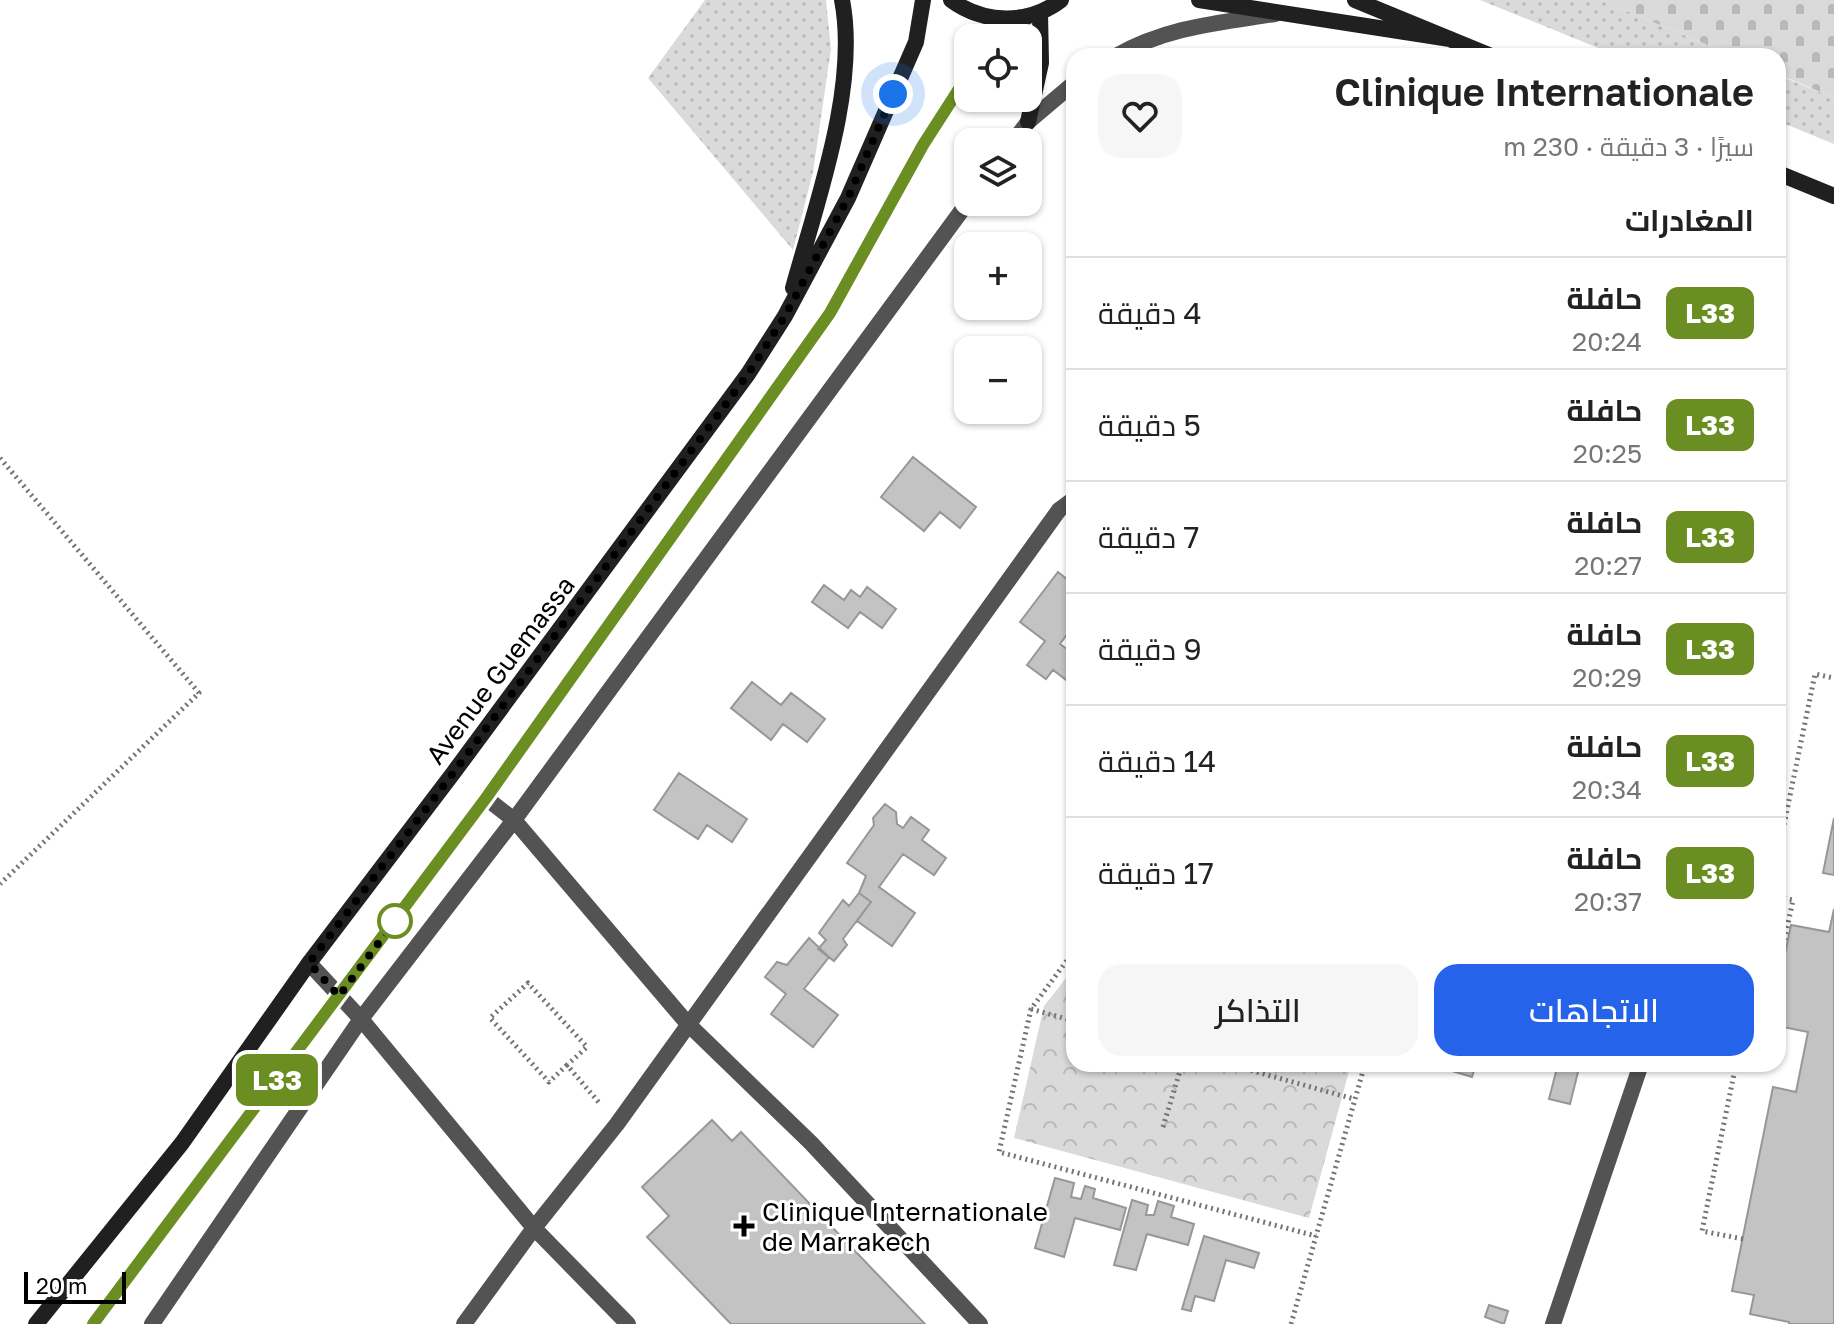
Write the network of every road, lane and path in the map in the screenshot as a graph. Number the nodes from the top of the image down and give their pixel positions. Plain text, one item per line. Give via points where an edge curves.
1 (842, 0) edge
2 (923, 0) edge
3 (951, 0) edge
4 (1061, 0) edge
5 (1199, 0) edge
6 (1355, 0) edge
7 (1380, 0) edge
8 (1282, 12) junction
9 (1033, 14) junction
10 (1396, 16) junction
11 (1021, 24) edge
12 (1450, 39) junction
13 (1132, 48) edge
14 (1472, 48) edge
15 (1066, 90) edge
16 (954, 97) edge
17 (1028, 122) junction
18 (1024, 128) edge
19 (1786, 176) edge
20 (1834, 196) edge
21 (958, 216) edge
22 (785, 316) junction
23 (0, 458) edge
24 (1066, 506) edge
25 (1834, 678) edge
26 (486, 798) junction
27 (1786, 815) edge
28 (514, 820) junction
29 (0, 884) edge
30 (1786, 899) edge
31 (1786, 933) edge
32 (1066, 962) edge
33 (309, 963) junction
34 (339, 996) junction
35 (1031, 1009) junction
36 (361, 1019) junction
37 (1066, 1019) edge
38 (687, 1023) junction
39 (567, 1065) junction
40 (1180, 1072) edge
41 (1257, 1072) edge
42 (1362, 1072) edge
43 (1638, 1072) edge
44 (1734, 1072) edge
45 (1354, 1099) junction
46 (617, 1124) junction
47 (1163, 1127) dead end
48 (534, 1228) junction
49 (1316, 1236) junction
50 (1743, 1239) dead end
51 (36, 1324) edge
52 (93, 1324) edge
53 (152, 1324) edge
54 (464, 1324) edge
55 (628, 1324) edge
56 (980, 1324) edge
57 (1291, 1324) edge
58 (1553, 1324) edge

1 - 22 main road via 843,72 834,137
2 - 22 main road, Avenue Guemassa via 916,42 848,198
3 - 9 main road via 993,18
4 - 9 main road
5 - 8 main road
6 - 10 main road
7 - 10 main road
8 - 12 main road
8 - 13 street via 1178,29
9 - 11 main road
9 - 17 main road via 1041,63
10 - 12 main road
12 - 14 main road
15 - 17 street
16 - 26 main road via 830,313
17 - 18 street
19 - 20 main road
21 - 28 street
22 - 33 main road, Avenue Guemassa via 748,374
23 - 29 path via 199,693
24 - 38 street
25 - 27 path via 1815,674
26 - 28 street
26 - 34 main road
28 - 36 street
28 - 38 street
30 - 31 path via 1793,900
32 - 35 path
33 - 34 street
33 - 51 main road, Avenue Guemassa via 182,1143
34 - 36 street
34 - 52 main road
35 - 37 path
35 - 49 path via 999,1152
36 - 48 street
36 - 53 street
38 - 46 street
38 - 56 street via 811,1143
39 - 39 path via 587,1047 528,983 490,1018 549,1082
39 - 46 path
40 - 47 path
41 - 45 path
42 - 45 path
43 - 58 street
44 - 50 path via 1702,1231
45 - 49 path
46 - 48 street
48 - 54 street
48 - 55 street
49 - 57 path

